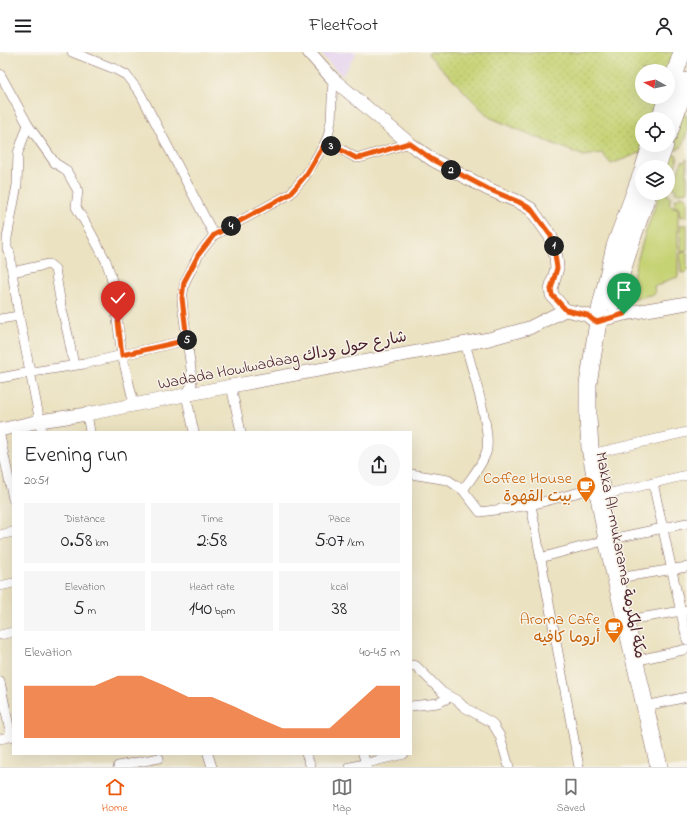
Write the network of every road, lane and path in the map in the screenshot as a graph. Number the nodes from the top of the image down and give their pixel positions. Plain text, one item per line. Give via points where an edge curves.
1 (72, 52) edge
2 (309, 52) edge
3 (682, 52) edge
4 (0, 74) edge
5 (675, 74) edge
6 (333, 79) junction
7 (687, 81) edge
8 (675, 116) edge
9 (28, 125) junction
10 (409, 143) junction
11 (324, 145) junction
12 (635, 193) edge
13 (646, 200) edge
14 (214, 235) junction
15 (3, 249) edge
16 (12, 272) junction
17 (687, 295) edge
18 (687, 303) edge
19 (566, 310) junction
20 (600, 315) junction
21 (19, 316) junction
22 (0, 319) edge
23 (187, 340) junction
24 (465, 343) junction
25 (122, 355) junction
26 (74, 365) junction
27 (30, 372) junction
28 (0, 378) edge
29 (231, 386) junction
30 (186, 395) junction
31 (134, 404) junction
32 (87, 414) junction
33 (41, 426) edge
34 (0, 430) edge
35 (90, 431) edge
36 (194, 431) edge
37 (241, 431) edge
38 (687, 432) edge
39 (0, 436) edge
40 (600, 452) junction
41 (412, 474) edge
42 (687, 475) edge
43 (11, 480) edge
44 (0, 482) edge
45 (653, 483) junction
46 (603, 488) junction
47 (464, 490) junction
48 (531, 505) junction
49 (687, 523) edge
50 (663, 529) junction
51 (12, 532) edge
52 (0, 535) edge
53 (612, 539) junction
54 (540, 558) junction
55 (687, 567) edge
56 (672, 570) junction
57 (624, 577) junction
58 (12, 583) edge
59 (0, 586) edge
60 (684, 610) edge
61 (634, 618) junction
62 (12, 632) edge
63 (0, 635) edge
64 (687, 640) edge
65 (687, 649) edge
66 (643, 659) junction
67 (412, 665) edge
68 (0, 681) edge
69 (450, 697) junction
70 (687, 697) edge
71 (649, 705) junction
72 (412, 706) edge
73 (12, 736) edge
74 (0, 739) edge
75 (208, 755) edge
76 (306, 755) edge
77 (363, 755) edge
78 (401, 755) edge
79 (159, 760) edge
80 (118, 766) dead end
81 (366, 766) edge
82 (212, 767) edge
83 (311, 767) edge
84 (350, 767) edge
85 (509, 767) edge
86 (579, 767) edge
87 (658, 767) edge
88 (667, 767) edge

1 - 14 street via 126,75 140,93
2 - 6 street
3 - 5 highway
4 - 9 street
6 - 10 street
6 - 11 street via 332,122
7 - 8 highway
9 - 15 street via 18,153 17,185 8,238
9 - 25 street via 55,163 66,170 78,191 76,207 106,261 111,276
10 - 11 street via 356,158
10 - 19 street via 433,160 531,209 551,236 557,268 551,289 552,295
11 - 14 street via 306,175 290,194
12 - 20 highway via 615,246
13 - 20 highway
14 - 23 street via 199,254 184,282 182,298
15 - 16 street via 10,253
16 - 21 street
16 - 26 street via 49,264 55,269
17 - 20 street
18 - 20 street
19 - 20 street
19 - 24 street, Wadada Howlwadaag شارع حول وداك via 529,328
20 - 40 highway, Makka Al-mukarama مكة المكرمة
20 - 46 highway, Makka Al-mukarama مكة المكرمة via 588,384 588,418 590,448
21 - 22 street
21 - 27 street
23 - 25 street
23 - 30 street via 192,384
24 - 29 street, Wadada Howlwadaag شارع حول وداك
24 - 47 street via 488,442 480,466
25 - 26 street
25 - 31 street
26 - 27 street
27 - 28 street
27 - 33 street
29 - 30 street, Wadada Howlwadaag شارع حول وداك
29 - 37 street
30 - 31 street, Wadada Howlwadaag شارع حول وداك
30 - 36 street
31 - 32 street, Wadada Howlwadaag شارع حول وداك
32 - 33 street, Wadada Howlwadaag شارع حول وداك
32 - 35 street
33 - 34 street, Wadada Howlwadaag شارع حول وداك
38 - 40 street
39 - 43 street
40 - 46 highway, Makka Al-mukarama مكة المكرمة
41 - 47 street via 448,480
42 - 45 street
43 - 44 street
45 - 46 street
45 - 50 street
46 - 48 street
46 - 53 highway, Makka Al-mukarama مكة المكرمة
47 - 48 street via 480,512
48 - 54 street
49 - 50 street
50 - 53 street
50 - 56 street
51 - 52 street
53 - 54 street
53 - 57 highway, Makka Al-mukarama مكة المكرمة
53 - 71 highway, Makka Al-mukarama مكة المكرمة
54 - 86 street
55 - 56 street
56 - 57 street
56 - 60 street
57 - 61 highway, Makka Al-mukarama مكة المكرمة
58 - 59 street
60 - 61 street
60 - 64 street
61 - 66 highway, Makka Al-mukarama مكة المكرمة
62 - 63 street
65 - 66 street
66 - 71 highway, Makka Al-mukarama مكة المكرمة
67 - 69 street
68 - 73 street
69 - 72 street via 438,703
69 - 85 street via 492,723 500,736
70 - 71 street
71 - 87 highway, Makka Al-mukarama مكة المكرمة
71 - 88 highway, Makka Al-mukarama مكة المكرمة
73 - 74 street
75 - 82 street
76 - 83 street
77 - 81 street
78 - 81 street
79 - 80 street
81 - 84 street

